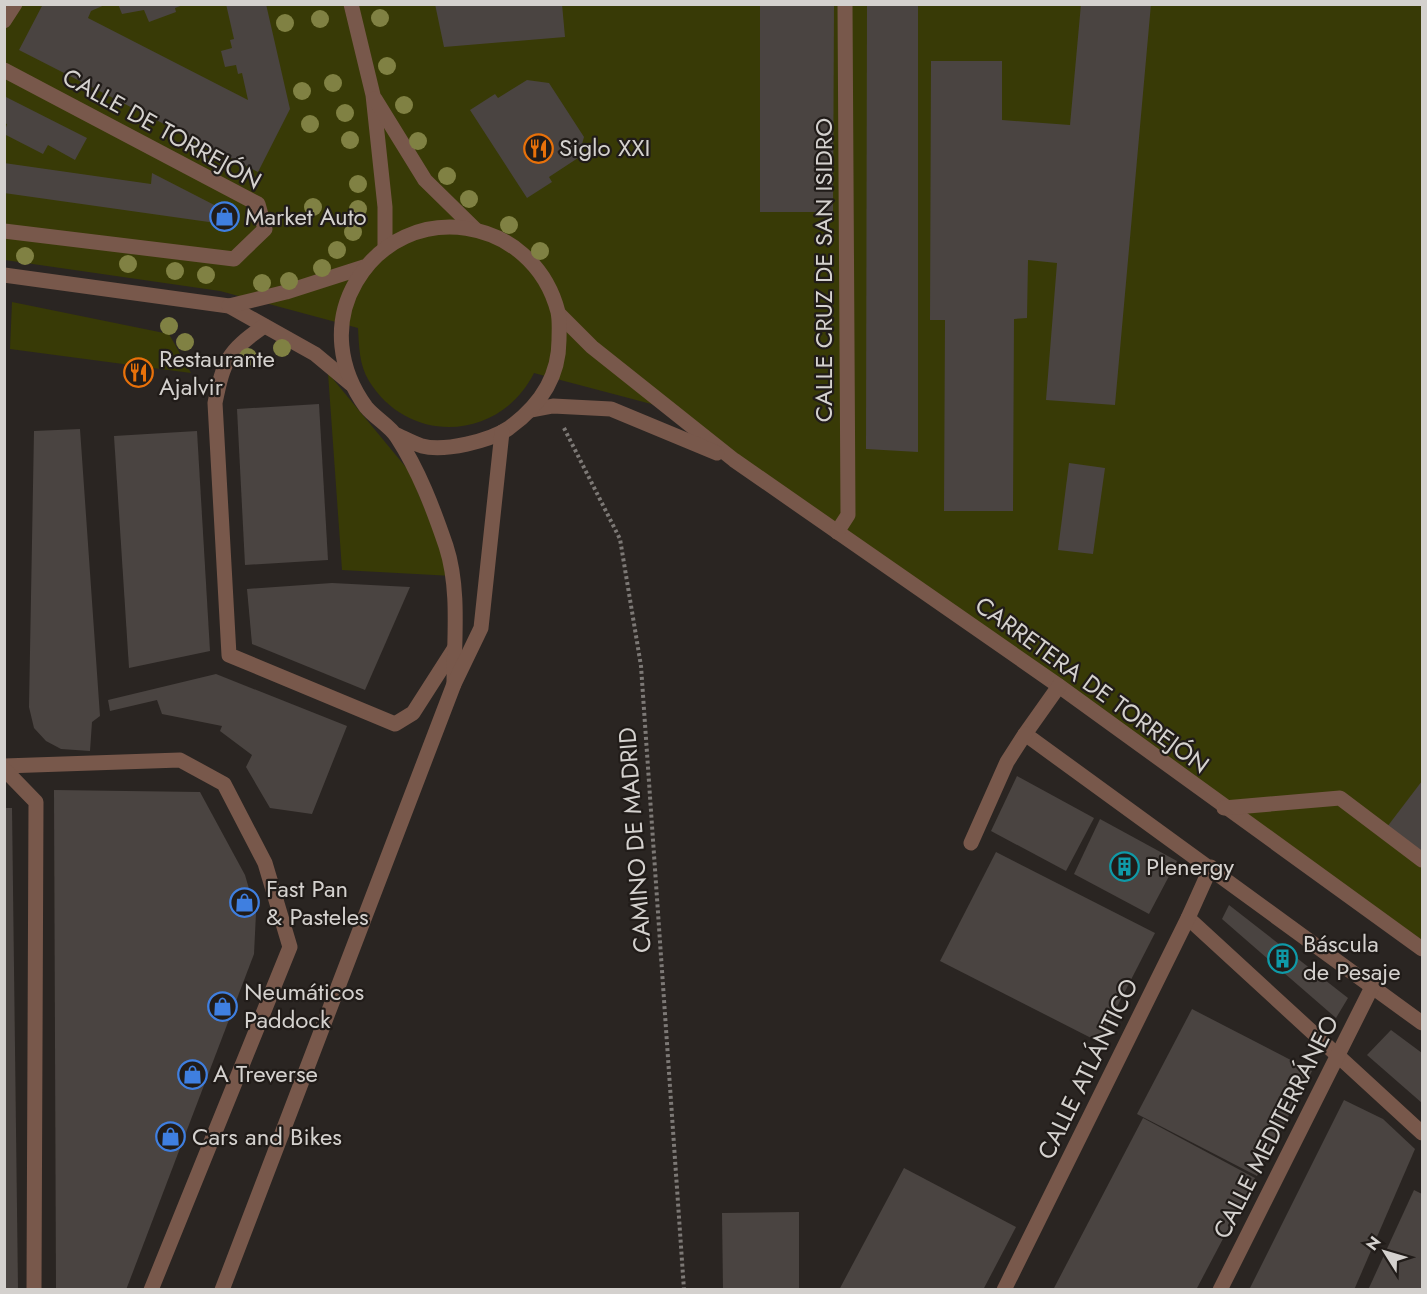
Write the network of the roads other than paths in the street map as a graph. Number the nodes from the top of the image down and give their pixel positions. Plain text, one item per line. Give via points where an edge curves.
1 (15, 4) edge
2 (351, 4) edge
3 (845, 4) edge
4 (4, 21) edge
5 (4, 69) edge
6 (373, 95) junction
7 (475, 229) junction
8 (4, 231) edge
9 (385, 247) junction
10 (364, 267) junction
11 (4, 275) edge
12 (28, 278) junction
13 (4, 280) edge
14 (229, 306) junction
15 (558, 314) junction
16 (264, 326) junction
17 (351, 384) junction
18 (532, 410) junction
19 (502, 432) junction
20 (395, 434) junction
21 (734, 460) junction
22 (837, 532) junction
23 (454, 649) junction
24 (454, 684) junction
25 (1059, 686) junction
26 (1025, 734) junction
27 (4, 767) edge
28 (1224, 808) junction
29 (971, 843) dead end
30 (1422, 860) edge
31 (1211, 867) junction
32 (1188, 918) junction
33 (1422, 949) edge
34 (1373, 985) junction
35 (1422, 1023) edge
36 (1337, 1055) junction
37 (1422, 1133) edge
38 (34, 1290) edge
39 (151, 1290) edge
40 (222, 1290) edge
41 (1004, 1290) edge
42 (1220, 1290) edge

1 - 4 street
2 - 6 street
3 - 22 street, CALLE CRUZ DE SAN ISIDRO via 848,515
5 - 8 street, CALLE DE TORREJÓN via 258,204 265,229 234,259
6 - 7 street via 425,180
6 - 9 street via 385,207
7 - 9 street via 444,226 413,232
7 - 15 street via 507,242 533,264 551,293
9 - 10 street
10 - 14 street
10 - 17 street via 348,294 341,324 341,355
11 - 12 street
12 - 13 street
12 - 14 street
14 - 16 street
15 - 18 street via 559,352 551,378
15 - 21 street via 592,347
16 - 17 street via 315,354
16 - 23 street via 237,345 222,372 214,404 229,655 395,724 413,713
17 - 20 street via 368,409
18 - 19 street
18 - 21 street via 553,406 611,409
19 - 20 street via 475,443 424,446
19 - 24 street via 481,628
20 - 23 street via 423,484 447,549 455,594
21 - 22 street, CARRETERA DE TORREJÓN
22 - 25 street, CARRETERA DE TORREJÓN
23 - 24 street
24 - 40 street
25 - 26 street
25 - 28 street, CARRETERA DE TORREJÓN
26 - 29 street via 1007,762
26 - 31 street
27 - 38 street via 36,802
27 - 39 street via 180,760 224,784 265,863 290,947
28 - 30 street via 1340,798
28 - 33 street, CARRETERA DE TORREJÓN
31 - 32 street, CALLE ATLÁNTICO
31 - 34 street
32 - 36 street
32 - 41 street, CALLE ATLÁNTICO
34 - 35 street
34 - 36 street, CALLE MEDITERRÁNEO
36 - 37 street
36 - 42 street, CALLE MEDITERRÁNEO

